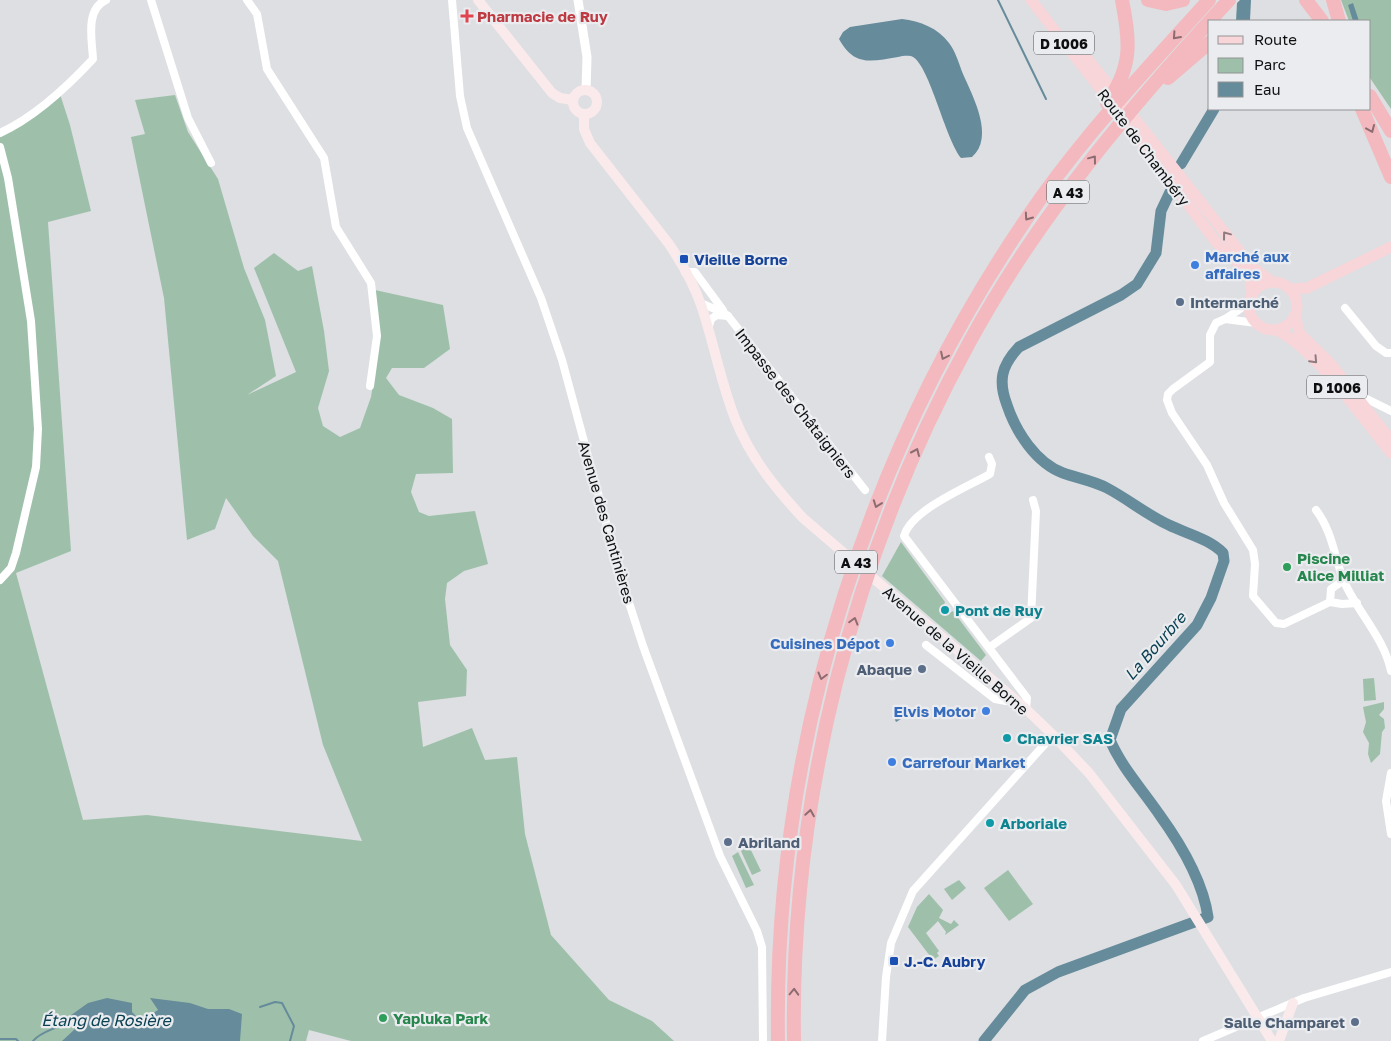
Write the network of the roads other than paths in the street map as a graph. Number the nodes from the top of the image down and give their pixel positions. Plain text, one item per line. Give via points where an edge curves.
1 (106, 0) edge
2 (151, 0) edge
3 (246, 0) edge
4 (452, 0) edge
5 (478, 0) edge
6 (578, 0) edge
7 (1031, 0) edge
8 (1040, 0) edge
9 (1122, 0) edge
10 (1148, 0) edge
11 (1183, 0) edge
12 (1208, 0) edge
13 (1228, 0) edge
14 (1306, 0) edge
15 (1311, 0) edge
16 (1333, 0) edge
17 (1210, 20) edge
18 (1321, 20) edge
19 (1325, 20) edge
20 (1340, 20) edge
21 (1208, 23) edge
22 (1208, 44) edge
23 (1101, 83) junction
24 (586, 90) junction
25 (1371, 98) edge
26 (573, 100) junction
27 (1137, 104) junction
28 (1362, 110) edge
29 (584, 114) junction
30 (1391, 130) edge
31 (0, 134) edge
32 (1088, 136) junction
33 (1142, 136) junction
34 (0, 148) edge
35 (211, 163) dead end
36 (1391, 177) edge
37 (1391, 247) edge
38 (1391, 254) edge
39 (685, 272) junction
40 (1272, 282) junction
41 (1290, 289) junction
42 (1251, 296) junction
43 (700, 303) junction
44 (1345, 308) dead end
45 (1296, 311) junction
46 (728, 316) junction
47 (1225, 319) junction
48 (1256, 323) junction
49 (708, 330) junction
50 (1276, 330) junction
51 (1391, 353) edge
52 (370, 386) dead end
53 (1352, 391) junction
54 (1391, 411) edge
55 (1391, 440) edge
56 (1391, 453) edge
57 (989, 457) dead end
58 (865, 490) dead end
59 (1033, 500) dead end
60 (1316, 510) dead end
61 (0, 580) edge
62 (1344, 580) junction
63 (1330, 602) junction
64 (1357, 603) junction
65 (926, 645) dead end
66 (990, 647) junction
67 (1391, 671) edge
68 (1012, 698) junction
69 (1026, 709) junction
70 (1054, 734) junction
71 (1391, 773) edge
72 (1391, 834) edge
73 (1391, 972) edge
74 (1293, 1003) junction
75 (1257, 1017) junction
76 (763, 1041) edge
77 (778, 1041) edge
78 (794, 1041) edge
79 (882, 1041) edge
80 (1203, 1041) edge
81 (1272, 1041) edge
82 (1278, 1041) edge

1 - 31 street via 100,2 92,18 93,59 72,82
2 - 35 street via 188,118
3 - 52 street via 257,14 267,69 324,158 336,227 372,283 376,336
4 - 76 street, Avenue des Cantinières via 460,96 467,128 541,298 562,360 621,578 643,646 720,856 762,947
5 - 26 main road via 552,93
6 - 24 street via 586,49
7 - 23 main road, Route de Chambéry / D 1006
8 - 23 main road, Route de Chambéry / D 1006
9 - 32 highway via 1129,41 1126,65 1116,89
10 - 11 highway via 1166,4
12 -> 32 highway, A 43
13 - 17 highway, A 43
14 - 18 highway
15 - 19 highway
16 - 20 highway
21 - 27 highway, A 43
22 - 27 highway
23 - 33 main road, Route de Chambéry / D 1006
24 - 26 main road via 576,94
24 - 29 main road via 595,95 597,102 592,112
25 - 30 highway
26 - 29 main road, Avenue de la Vieille Borne via 576,110
78 -> 27 highway, A 43 via 796,939 804,851 817,770 835,685 895,498 930,419 970,341 1004,285 1057,207
28 -> 36 highway
29 - 39 main road, Avenue de la Vieille Borne via 584,129 590,143 670,244
32 -> 77 highway, A 43 via 1018,231 956,331 881,494 847,587 821,678 801,766 788,847
40 -> 33 main road, Route de Chambéry / D 1006 via 1251,266
33 - 42 main road, Route de Chambéry / D 1006 via 1216,242 1243,268 1251,281
34 - 61 street via 8,178 31,321 38,452 16,553 11,568
37 - 41 main road via 1307,288
38 - 45 main road via 1315,292
39 - 43 main road, Avenue de la Vieille Borne
39 - 46 street via 695,272
40 - 41 main road
40 - 42 main road
41 - 45 main road
42 - 47 street
42 - 48 main road via 1249,307
43 - 46 street, Impasse des Châtaigniers via 718,308
43 - 49 main road, Avenue de la Vieille Borne
44 - 51 street via 1376,346
45 - 50 main road via 1287,325
45 - 53 main road, D 1006 via 1300,334 1330,363
46 - 49 street, Impasse des Châtaigniers via 717,315 711,319
46 - 58 street, Impasse des Châtaigniers
47 - 48 street
47 - 63 street via 1216,323 1210,336 1210,362 1173,389 1167,400 1254,550 1253,596 1276,623 1284,624
48 - 50 main road
49 - 68 main road, Avenue de la Vieille Borne via 736,422 756,460 780,494 803,518
50 -> 56 main road, D 1006 via 1299,344 1328,375
53 - 54 street
53 - 55 main road, D 1006
57 - 66 street via 992,464 990,474 920,514 907,527 904,536
59 - 66 street via 1036,511 1031,618
60 - 62 street via 1325,524
62 - 63 street via 1331,589
62 - 64 street
63 - 64 street
64 - 67 street
65 - 68 street via 995,699 1006,702
66 - 69 street via 1027,698
68 - 69 main road, Avenue de la Vieille Borne
69 - 70 main road, Avenue de la Vieille Borne
70 - 75 main road, Avenue de la Vieille Borne via 1095,780 1176,885
70 - 79 street via 913,891 891,943
71 - 72 street via 1386,802
73 - 74 street
74 - 75 street
74 - 82 main road
75 - 80 street
75 - 81 main road, Avenue de la Vieille Borne

